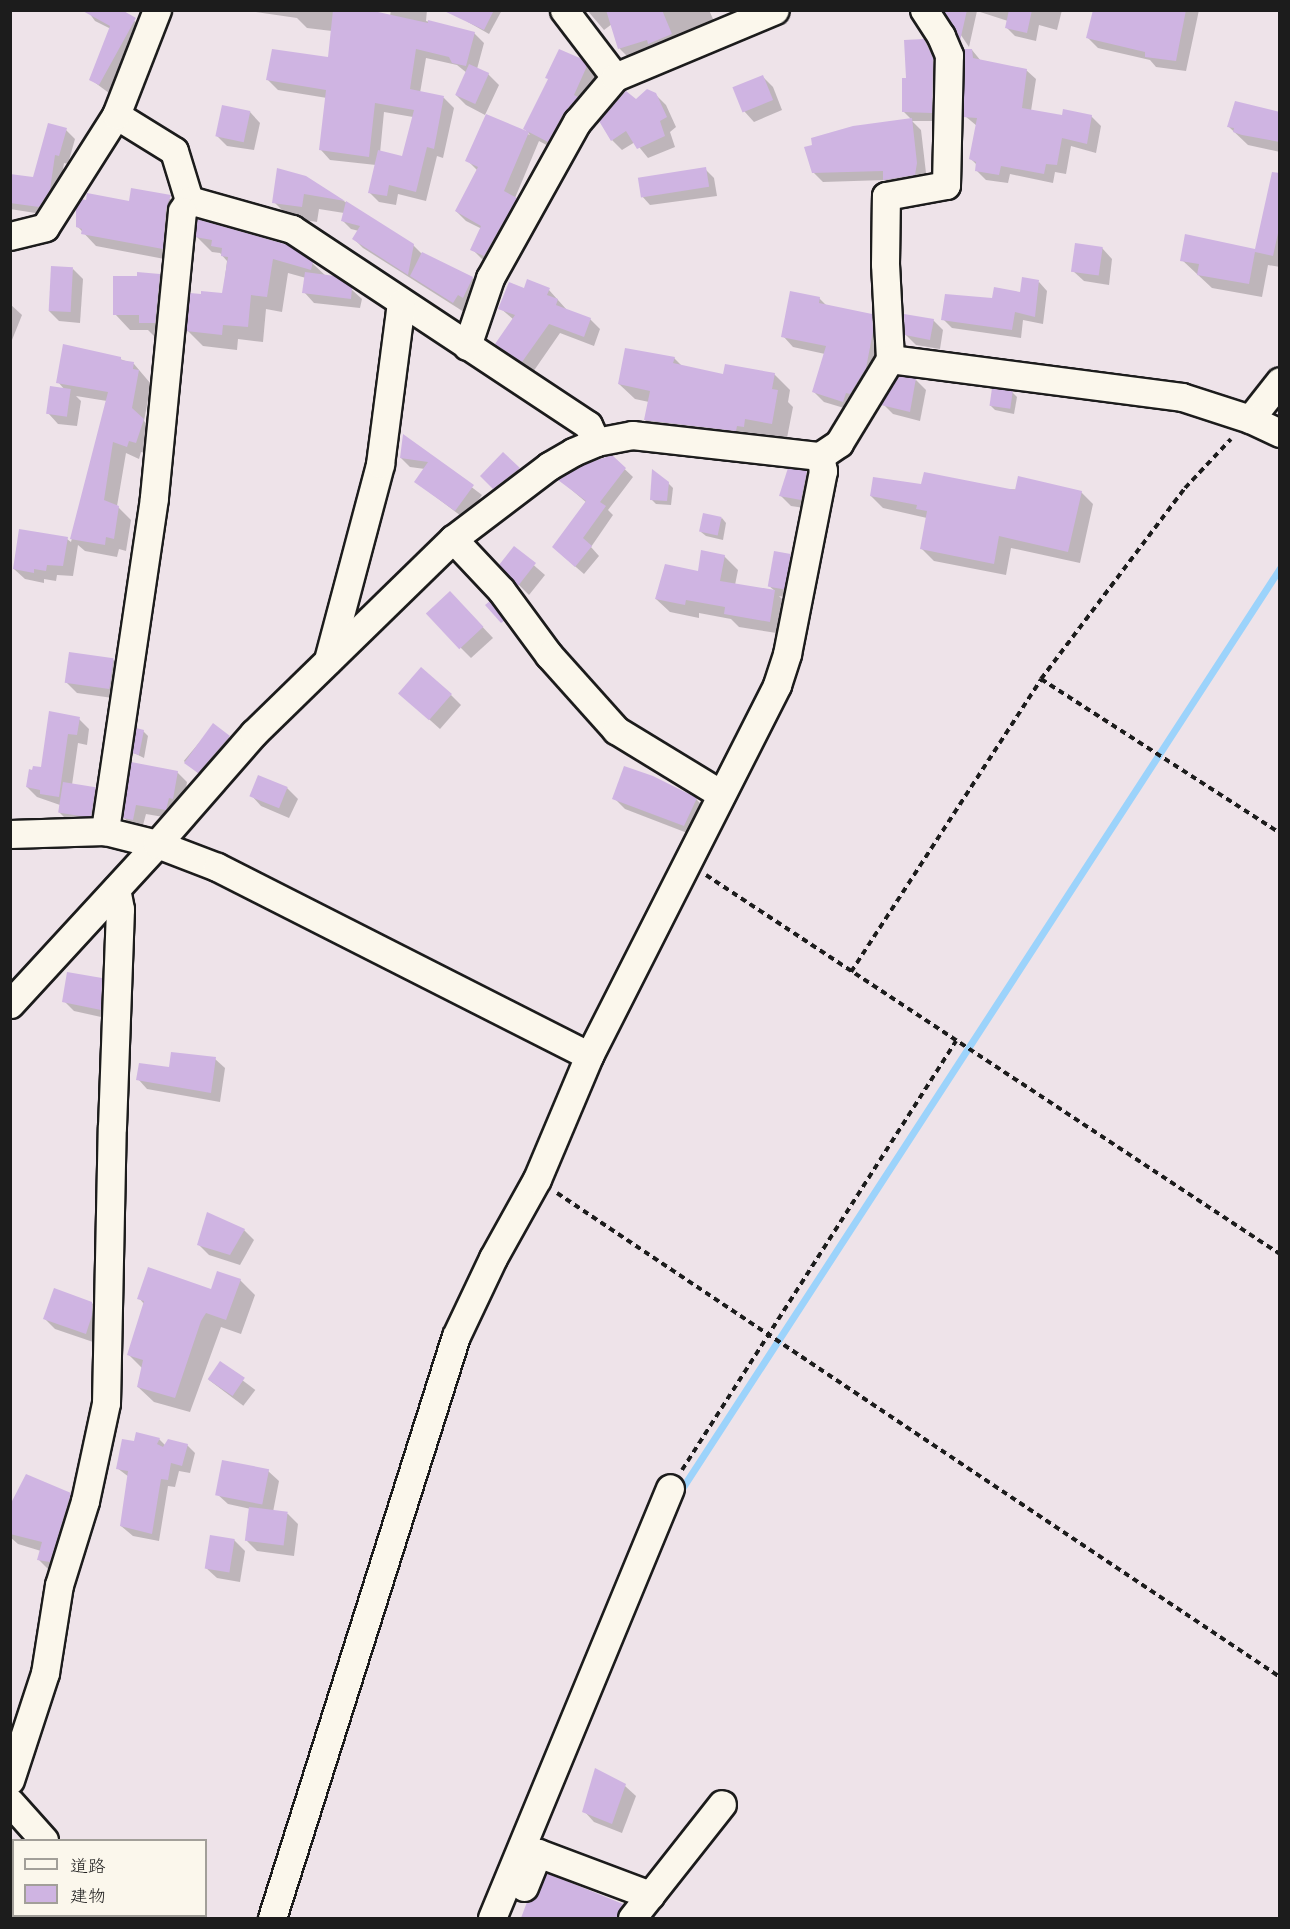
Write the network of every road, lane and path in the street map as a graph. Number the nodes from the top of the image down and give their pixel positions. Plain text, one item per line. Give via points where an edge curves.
1 (157, 10) edge
2 (564, 10) edge
3 (775, 10) edge
4 (924, 10) edge
5 (615, 77) junction
6 (116, 115) junction
7 (189, 200) junction
8 (10, 236) edge
9 (401, 303) junction
10 (467, 346) junction
11 (890, 359) junction
12 (1280, 381) edge
13 (1250, 419) junction
14 (1280, 433) edge
15 (596, 442) junction
16 (820, 456) junction
17 (453, 539) junction
18 (327, 661) junction
19 (1041, 679) junction
20 (721, 794) junction
21 (105, 831) junction
22 (1280, 833) edge
23 (10, 834) edge
24 (157, 844) junction
25 (688, 862) junction
26 (116, 889) junction
27 (851, 972) junction
28 (10, 1004) edge
29 (956, 1041) junction
30 (589, 1056) junction
31 (537, 1179) junction
32 (1280, 1254) edge
33 (769, 1334) junction
34 (670, 1488) joint
35 (1280, 1677) edge
36 (10, 1780) edge
37 (10, 1802) edge
38 (722, 1804) dead end
39 (44, 1839) edge
40 (650, 1895) junction
41 (272, 1918) edge
42 (492, 1918) edge
43 (511, 1918) edge
44 (632, 1918) edge

1 - 6 street
2 - 5 street
3 - 5 street
4 - 11 street via 949,55 946,185 886,196
5 - 10 street via 577,122 490,278
6 - 7 street via 174,151
6 - 8 street via 45,227
7 - 9 street via 292,229
7 - 21 street via 182,211 154,498
9 - 10 street
9 - 18 street via 380,464
10 - 15 street via 588,425
11 - 13 street via 1182,397
11 - 16 street via 839,443
12 - 13 street
13 - 14 street
13 - 19 path via 1185,488
15 - 16 street via 632,435
15 - 17 street via 549,466
16 - 20 street via 823,471 787,654 777,685
17 - 18 street
17 - 20 street via 501,590 549,655 615,729
18 - 24 street via 254,733
19 - 22 path
19 - 27 path
20 - 25 street
21 - 23 street
21 - 24 street
24 - 26 street
24 - 30 street via 217,867
25 - 27 path
25 - 30 street
26 - 28 street
26 - 36 street via 120,909 105,1403 86,1501 59,1585 45,1673
27 - 29 path
29 - 32 path
29 - 33 path
30 - 31 street
31 - 33 path
31 - 41 street via 456,1336
33 - 34 path
33 - 35 path
34 - 42 street
37 - 39 street
38 - 40 street
40 - 43 street via 538,1853
40 - 44 street

